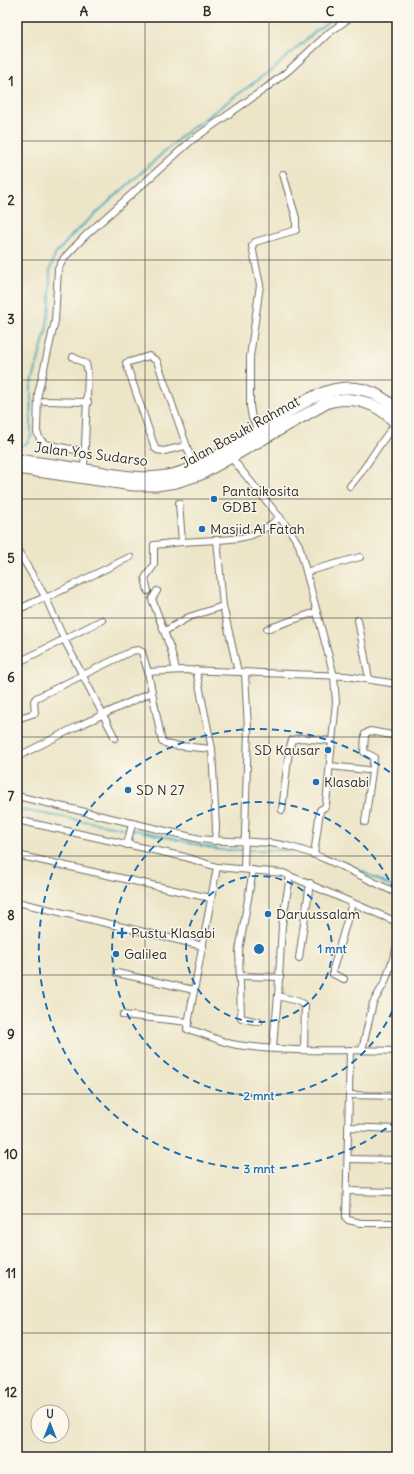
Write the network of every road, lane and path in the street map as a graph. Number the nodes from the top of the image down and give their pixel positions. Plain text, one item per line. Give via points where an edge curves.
1 (351, 17) edge
2 (283, 174) dead end
3 (73, 357) dead end
4 (44, 401) dead end
5 (88, 402) junction
6 (397, 410) edge
7 (396, 423) edge
8 (259, 430) junction
9 (185, 446) junction
10 (86, 452) junction
11 (228, 453) junction
12 (17, 460) edge
13 (194, 467) junction
14 (17, 468) edge
15 (84, 470) junction
16 (350, 486) dead end
17 (179, 503) dead end
18 (280, 517) junction
19 (217, 540) junction
20 (182, 542) junction
21 (17, 549) edge
22 (360, 557) dead end
23 (130, 558) dead end
24 (306, 572) junction
25 (148, 591) dead end
26 (157, 591) dead end
27 (45, 597) junction
28 (223, 606) junction
29 (17, 610) edge
30 (316, 612) junction
31 (102, 620) dead end
32 (358, 620) dead end
33 (267, 629) dead end
34 (165, 632) junction
35 (64, 639) junction
36 (17, 662) edge
37 (176, 670) junction
38 (196, 670) junction
39 (148, 672) junction
40 (238, 672) junction
41 (245, 673) junction
42 (83, 675) junction
43 (334, 676) junction
44 (369, 679) junction
45 (397, 684) edge
46 (152, 692) junction
47 (104, 715) junction
48 (17, 720) edge
49 (397, 736) edge
50 (115, 738) dead end
51 (332, 742) junction
52 (212, 749) junction
53 (17, 758) edge
54 (330, 766) junction
55 (367, 770) dead end
56 (17, 796) edge
57 (282, 810) dead end
58 (17, 820) edge
59 (366, 822) dead end
60 (132, 826) junction
61 (215, 841) junction
62 (128, 842) junction
63 (244, 844) junction
64 (17, 855) edge
65 (314, 855) junction
66 (217, 867) junction
67 (244, 867) junction
68 (253, 870) junction
69 (290, 876) junction
70 (310, 883) junction
71 (397, 893) edge
72 (210, 898) junction
73 (17, 902) edge
74 (352, 903) junction
75 (397, 922) edge
76 (203, 946) junction
77 (397, 948) edge
78 (299, 958) dead end
79 (117, 973) dead end
80 (239, 976) junction
81 (280, 977) junction
82 (344, 979) dead end
83 (194, 990) junction
84 (278, 996) junction
85 (123, 1015) dead end
86 (189, 1022) junction
87 (259, 1022) dead end
88 (273, 1048) junction
89 (304, 1049) junction
90 (350, 1050) junction
91 (362, 1050) junction
92 (397, 1051) edge
93 (349, 1095) junction
94 (397, 1096) edge
95 (348, 1128) junction
96 (397, 1129) edge
97 (348, 1159) junction
98 (397, 1160) edge
99 (347, 1191) junction
100 (397, 1192) edge
101 (397, 1223) edge

1 - 10 street via 266,88 192,140 85,236 60,262 55,321 40,382 37,432 45,444
2 - 8 street via 296,218 296,230 255,242 252,246 260,284 250,356 250,406 252,418
3 - 5 street via 83,361 88,368
4 - 5 street
5 - 10 street
6 - 8 highway, Jalan Yos Sudarso via 383,398 367,390 334,390 304,402
7 - 11 highway, Jalan Basuki Rahmat via 371,404 342,398 303,414
7 - 16 street
8 - 11 highway, Jalan Yos Sudarso
9 - 9 street via 164,451 155,448 126,363 149,356 157,361
9 - 13 street
10 - 15 street
11 - 13 highway, Jalan Yos Sudarso
11 - 14 highway, Jalan Basuki Rahmat via 194,476 156,486 107,482
11 - 18 street
12 - 15 highway, Jalan Yos Sudarso
13 - 15 highway, Jalan Yos Sudarso via 157,477 125,476
17 - 20 street
18 - 19 street via 258,534 241,539
18 - 24 street via 299,545
19 - 20 street
19 - 28 street
20 - 25 street via 154,545 154,565 145,578
21 - 27 street
22 - 24 street
23 - 27 street
24 - 30 street
26 - 34 street via 152,599
27 - 29 street
27 - 35 street
28 - 34 street via 189,617
28 - 40 street
30 - 33 street
30 - 43 street
31 - 35 street
32 - 44 street
34 - 37 street
35 - 36 street
35 - 42 street
37 - 38 street
37 - 39 street
38 - 40 street
38 - 52 street
39 - 42 street via 142,652 138,650
39 - 46 street
40 - 41 street
41 - 43 street
41 - 63 street via 248,729
42 - 47 street
42 - 48 street via 36,698 34,714
43 - 44 street
43 - 51 street via 336,702
44 - 45 street
46 - 47 street
46 - 52 street via 164,744
47 - 50 street
47 - 53 street
49 - 59 street via 370,731 365,734 364,752 374,757
51 - 54 street
51 - 57 street via 301,738 292,740
52 - 61 street
54 - 55 street
54 - 65 street via 326,804 320,810
56 - 60 street
58 - 62 street
60 - 61 street
60 - 62 street
61 - 63 street
62 - 66 street
63 - 65 street via 278,844
63 - 67 street
64 - 72 street
65 - 71 street
66 - 67 street
66 - 72 street
67 - 68 street
68 - 69 street via 274,871
68 - 80 street via 241,940
69 - 70 street
69 - 81 street via 282,925
70 - 74 street
70 - 78 street
72 - 76 street
73 - 76 street
74 - 75 street
74 - 82 street via 333,969 333,974
76 - 83 street
77 - 91 street via 385,982 373,1003
79 - 83 street
80 - 81 street
80 - 87 street via 241,1018
81 - 84 street
83 - 86 street
84 - 88 street
84 - 89 street via 297,1000 305,1005
85 - 86 street
86 - 88 street via 188,1029 203,1032 224,1042
88 - 89 street
89 - 90 street
90 - 91 street
90 - 93 street
91 - 92 street
93 - 94 street
93 - 95 street
95 - 96 street
95 - 97 street
97 - 98 street
97 - 99 street
99 - 100 street
99 - 101 street via 348,1220 361,1223

